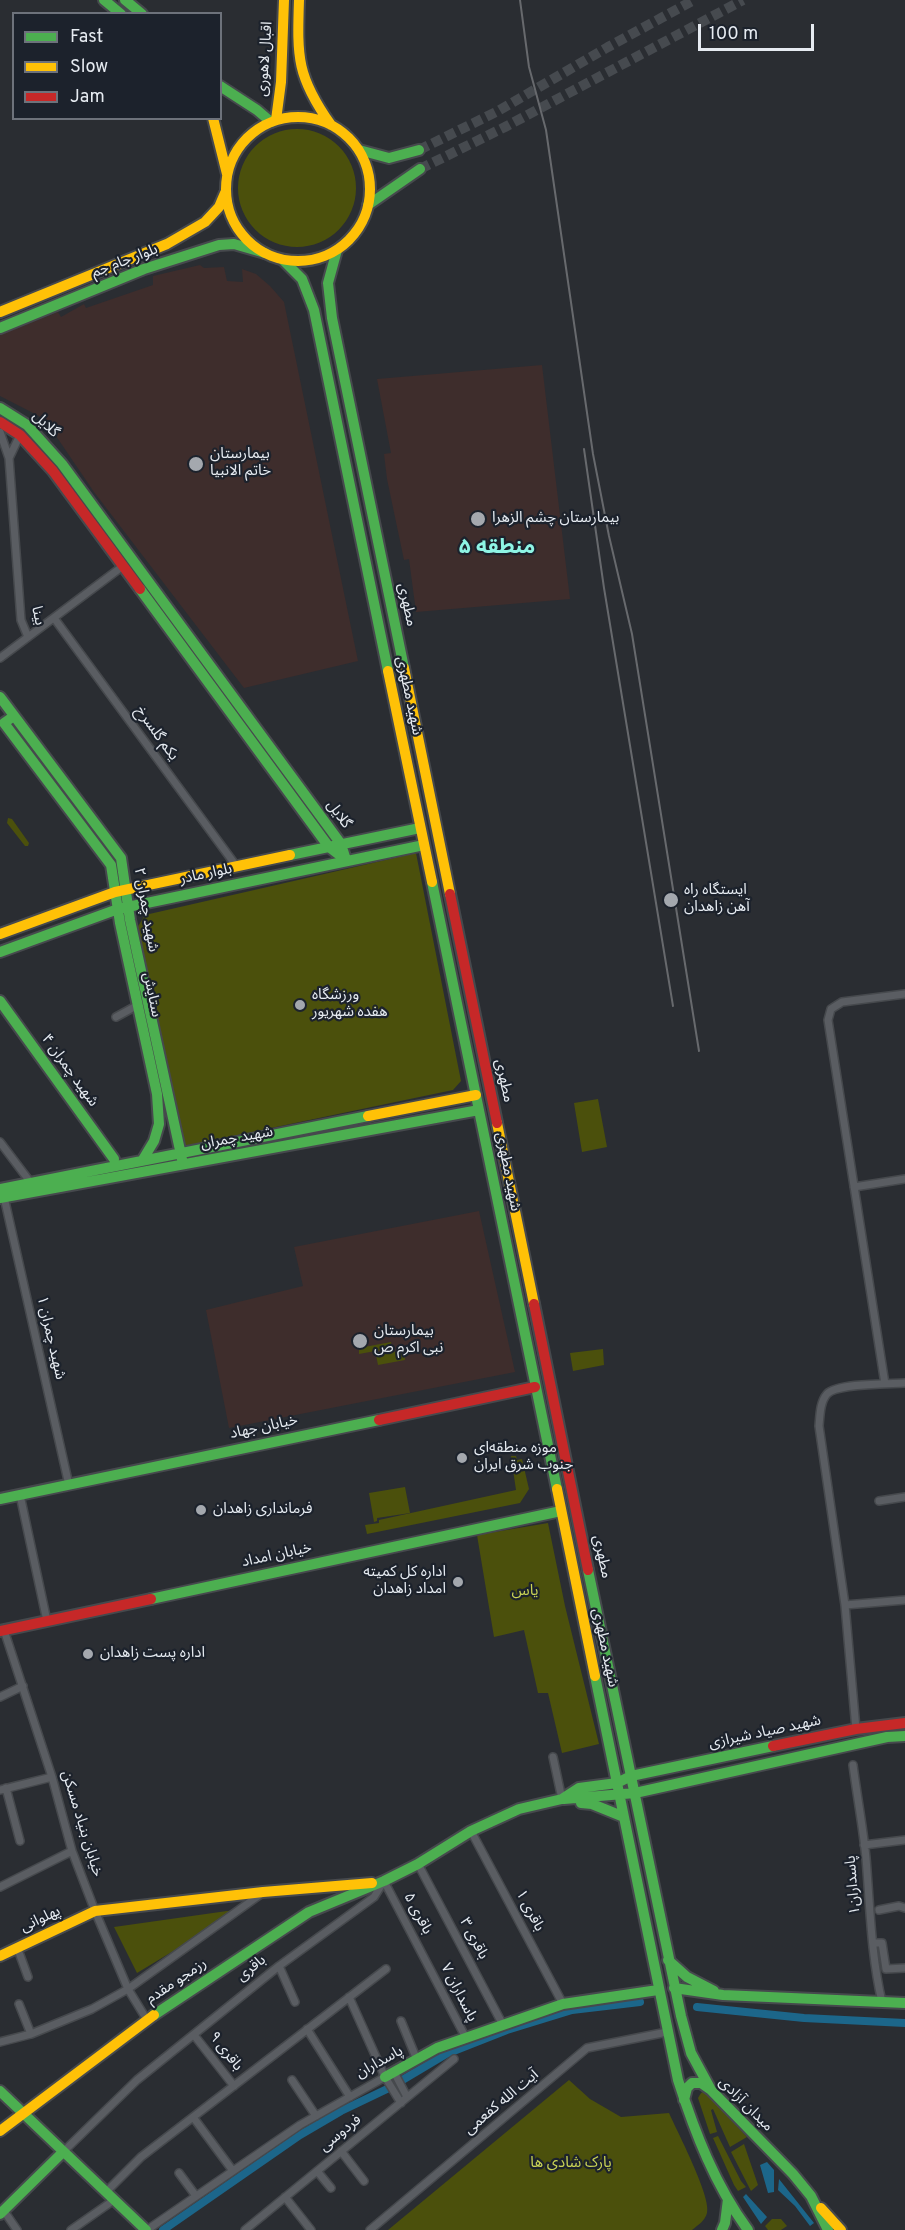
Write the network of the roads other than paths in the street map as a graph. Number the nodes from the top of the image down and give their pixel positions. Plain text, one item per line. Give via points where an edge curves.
1 (104, 0) edge
2 (125, 0) edge
3 (284, 0) edge
4 (299, 0) edge
5 (119, 12) edge
6 (140, 12) edge
7 (222, 87) edge
8 (214, 120) edge
9 (273, 121) junction
10 (331, 125) junction
11 (359, 150) junction
12 (419, 150) tunnel mouth
13 (420, 169) tunnel mouth
14 (227, 174) junction
15 (225, 193) junction
16 (368, 205) junction
17 (337, 250) junction
18 (265, 253) junction
19 (283, 260) junction
20 (0, 312) edge
21 (0, 328) edge
22 (0, 408) edge
23 (0, 422) edge
24 (0, 432) edge
25 (20, 435) junction
26 (9, 458) junction
27 (123, 566) junction
28 (54, 618) junction
29 (28, 637) junction
30 (0, 658) edge
31 (0, 697) edge
32 (14, 716) junction
33 (1, 723) edge
34 (420, 828) junction
35 (437, 833) junction
36 (342, 844) junction
37 (424, 844) junction
38 (329, 847) junction
39 (346, 860) junction
40 (237, 867) junction
41 (248, 881) junction
42 (120, 891) junction
43 (123, 908) junction
44 (0, 934) edge
45 (0, 952) edge
46 (905, 993) edge
47 (0, 1001) edge
48 (138, 1005) junction
49 (116, 1017) dead end
50 (476, 1095) junction
51 (479, 1110) junction
52 (0, 1142) edge
53 (114, 1159) dead end
54 (183, 1159) junction
55 (142, 1161) junction
56 (905, 1179) edge
57 (31, 1183) junction
58 (854, 1187) junction
59 (1, 1195) edge
60 (905, 1383) edge
61 (885, 1384) junction
62 (535, 1387) junction
63 (69, 1485) junction
64 (20, 1495) junction
65 (905, 1497) edge
66 (0, 1499) edge
67 (879, 1501) dead end
68 (577, 1513) junction
69 (561, 1514) junction
70 (905, 1599) edge
71 (845, 1605) junction
72 (47, 1621) junction
73 (2, 1630) edge
74 (23, 1686) junction
75 (0, 1697) edge
76 (905, 1723) edge
77 (856, 1729) junction
78 (905, 1736) edge
79 (552, 1757) dead end
80 (853, 1766) dead end
81 (631, 1776) junction
82 (52, 1777) junction
83 (617, 1783) junction
84 (3, 1789) edge
85 (635, 1793) junction
86 (620, 1795) junction
87 (560, 1800) junction
88 (624, 1817) junction
89 (471, 1831) junction
90 (905, 1840) edge
91 (20, 1841) dead end
92 (864, 1845) junction
93 (72, 1851) junction
94 (418, 1864) junction
95 (384, 1881) junction
96 (0, 1885) edge
97 (263, 1892) junction
98 (905, 1908) edge
99 (879, 1910) dead end
100 (95, 1911) junction
101 (873, 1943) junction
102 (17, 1947) junction
103 (0, 1956) edge
104 (426, 1959) joint
105 (668, 1960) junction
106 (279, 1966) junction
107 (905, 1968) edge
108 (386, 1969) dead end
109 (28, 1977) dead end
110 (674, 1988) junction
111 (128, 1989) junction
112 (658, 1990) junction
113 (723, 1995) junction
114 (349, 1997) junction
115 (296, 2002) dead end
116 (882, 2002) junction
117 (905, 2003) edge
118 (19, 2004) dead end
119 (563, 2004) junction
120 (147, 2020) junction
121 (401, 2021) dead end
122 (503, 2025) junction
123 (308, 2029) junction
124 (667, 2032) junction
125 (31, 2034) junction
126 (194, 2035) junction
127 (466, 2038) junction
128 (0, 2042) edge
129 (417, 2060) junction
130 (454, 2060) dead end
131 (391, 2074) junction
132 (292, 2080) dead end
133 (234, 2086) junction
134 (711, 2090) junction
135 (0, 2091) edge
136 (350, 2097) junction
137 (407, 2097) junction
138 (684, 2100) junction
139 (401, 2103) junction
140 (24, 2114) junction
141 (316, 2116) junction
142 (193, 2117) junction
143 (0, 2131) edge
144 (341, 2151) junction
145 (63, 2152) junction
146 (233, 2171) junction
147 (317, 2171) junction
148 (179, 2173) dead end
149 (364, 2181) dead end
150 (331, 2188) dead end
151 (110, 2196) junction
152 (196, 2196) junction
153 (811, 2196) junction
154 (285, 2197) junction
155 (728, 2199) junction
156 (2, 2212) edge
157 (309, 2228) edge
158 (17, 2230) edge
159 (71, 2230) edge
160 (147, 2230) edge
161 (245, 2230) edge
162 (370, 2230) edge
163 (722, 2230) edge
164 (748, 2230) edge
165 (828, 2230) edge
166 (841, 2230) edge

1 - 5 street
2 - 6 street
3 - 9 street, اقبال لاهوری via 281,82
4 - 10 street via 298,45 305,82
7 - 9 street
8 - 14 street
9 - 10 street via 313,118
9 - 14 street via 244,141
10 - 11 street
11 - 12 street via 383,158 398,158
11 - 16 street via 370,186
13 - 16 street
14 - 15 street
15 - 18 street via 237,228 249,243
15 - 20 street, بلوار جام جم via 219,207 205,222 167,244
16 - 17 street via 362,223
17 - 19 street via 320,258
17 - 35 street, مطهری via 328,282 332,318
18 - 19 street
18 - 21 street, بلوار جام جم via 234,244 219,245 144,269
19 - 34 street, شهید مطهری via 300,273 309,290
22 - 36 street, گلایل via 27,425 62,464
23 - 25 street, گلایل
24 - 26 street
25 - 26 street
25 - 27 street, گلایل via 53,471
26 - 29 street, بینا via 21,620
27 - 28 street
27 - 38 street, گلایل
28 - 29 street
28 - 40 street, یکم گلسرخ
29 - 30 street
31 - 32 street, شهید چمران ۲
32 - 33 street
32 - 42 street, شهید چمران ۲ via 121,858
33 - 42 street, ستایش via 111,865
34 - 35 street
34 - 36 street, بلوار مادر
34 - 37 street, شهید مطهری
35 - 37 street
35 - 68 street, مطهری
36 - 38 street, بلوار مادر
36 - 39 street, گلایل
37 - 39 street, بلوار مادر
37 - 50 street, شهید مطهری
38 - 39 street, گلایل
38 - 40 street, بلوار مادر
39 - 41 street, بلوار مادر
40 - 41 street
40 - 42 street, بلوار مادر
41 - 43 street, بلوار مادر
42 - 43 street, ستایش
42 - 44 street, بلوار مادر
43 - 45 street, بلوار مادر
43 - 48 street, ستایش
43 - 54 street, شهید چمران ۲
46 - 58 street via 842,1002 831,1010 828,1020
47 - 53 street, شهید چمران ۴
48 - 49 street
48 - 55 street, ستایش via 157,1094 159,1124
50 - 51 street, شهید مطهری
50 - 54 street, شهید چمران
51 - 54 street, شهید چمران
51 - 62 street, شهید مطهری
52 - 57 street
54 - 55 street, شهید چمران
54 - 59 street, شهید چمران
55 - 57 street, شهید چمران
56 - 58 street
57 - 59 street, شهید چمران
58 - 61 street
59 - 63 street, شهید چمران ۱
60 - 61 street
61 - 71 street via 837,1388 827,1394 821,1406 819,1425
62 - 63 street, خیابان جهاد
62 - 69 street, شهید مطهری
63 - 64 street, خیابان جهاد
64 - 66 street, خیابان جهاد
64 - 72 street
65 - 67 street
68 - 69 street, خیابان امداد
68 - 81 street, مطهری
69 - 72 street, خیابان امداد
69 - 83 street, شهید مطهری
70 - 71 street
71 - 77 street
72 - 73 street, خیابان امداد
73 - 74 street, خیابان بنیاد مسکن
74 - 75 street
74 - 82 street, خیابان بنیاد مسکن
76 - 77 street, شهید صیاد شیرازی
77 - 81 street, شهید صیاد شیرازی
78 - 85 street, شهید صیاد شیرازی
79 - 87 street
80 - 92 street, پاسداران۱
81 - 83 street, شهید صیاد شیرازی
81 - 85 street, مطهری
82 - 84 street
82 - 93 street, خیابان بنیاد مسکن
83 - 86 street, شهید مطهری
83 - 87 street, شهید صیاد شیرازی via 579,1788
84 - 91 street
85 - 86 street, شهید صیاد شیرازی
85 - 105 street, مطهری
86 - 87 street, باقری
86 - 88 street, شهید مطهری
87 - 88 street via 592,1804
87 - 89 street, باقری via 519,1809
88 - 112 street, شهید مطهری
89 - 94 street, باقری
89 - 119 street, باقری ۱
90 - 92 street
92 - 101 street, پاسداران۱
93 - 96 street
93 - 100 street, خیابان بنیاد مسکن
94 - 95 street, باقری
94 - 122 street, باقری ۳
95 - 97 street, پهلوانی
95 - 104 street, باقری ۵
95 - 106 street, باقری via 374,1897
95 - 120 street, رزمجو مقدم via 309,1912
97 - 100 street, پهلوانی
97 - 111 street
98 - 99 street
100 - 102 street, پهلوانی
100 - 111 street, خیابان بنیاد مسکن
101 - 107 street via 882,1943 886,1969
101 - 116 street, پاسداران۱
102 - 103 street, پهلوانی
102 - 109 street
104 - 127 street, پاسداران ۷
105 - 110 street, مطهری
105 - 113 street via 687,1977
106 - 115 street
106 - 126 street, باقری
108 - 114 street
110 - 112 street, پاسداران
110 - 113 street
110 - 134 street via 688,2048
111 - 120 street, خیابان بنیاد مسکن
111 - 125 street
112 - 119 street, پاسداران
112 - 124 street, شهید مطهری
113 - 116 street
114 - 123 street
114 - 131 street
116 - 117 street
118 - 125 street
119 - 122 street, پاسداران
120 - 140 street, رزمجو مقدم
121 - 129 street
122 - 127 street, پاسداران
123 - 133 street
123 - 136 street
124 - 138 street, شهید مطهری
124 - 162 street, آیت الله کفعمی via 587,2048
125 - 128 street
126 - 133 street, باقری ۹
126 - 145 street, باقری via 137,2080
127 - 129 street, پاسداران
129 - 131 street, پاسداران
130 - 137 street, فردوسی
131 - 136 street, پاسداران
131 - 137 street
131 - 139 street
132 - 141 street
133 - 142 street
134 - 138 street, میدان آزادی via 693,2083
134 - 153 street, میدان آزادی
135 - 140 street
136 - 141 street, پاسداران
137 - 139 street, فردوسی
138 - 155 street
139 - 144 street, فردوسی
140 - 143 street, رزمجو مقدم
140 - 145 street
141 - 146 street, پاسداران
142 - 146 street
142 - 151 street via 141,2157
144 - 147 street, فردوسی
144 - 149 street
145 - 151 street
145 - 156 street, باقری
146 - 152 street, پاسداران
147 - 150 street
147 - 154 street, فردوسی
148 - 152 street
151 - 159 street
151 - 160 street
152 - 160 street, پاسداران
153 - 165 street, میدان آزادی
153 - 166 street
154 - 157 street
154 - 161 street, فردوسی
155 - 163 street
155 - 164 street
156 - 158 street

